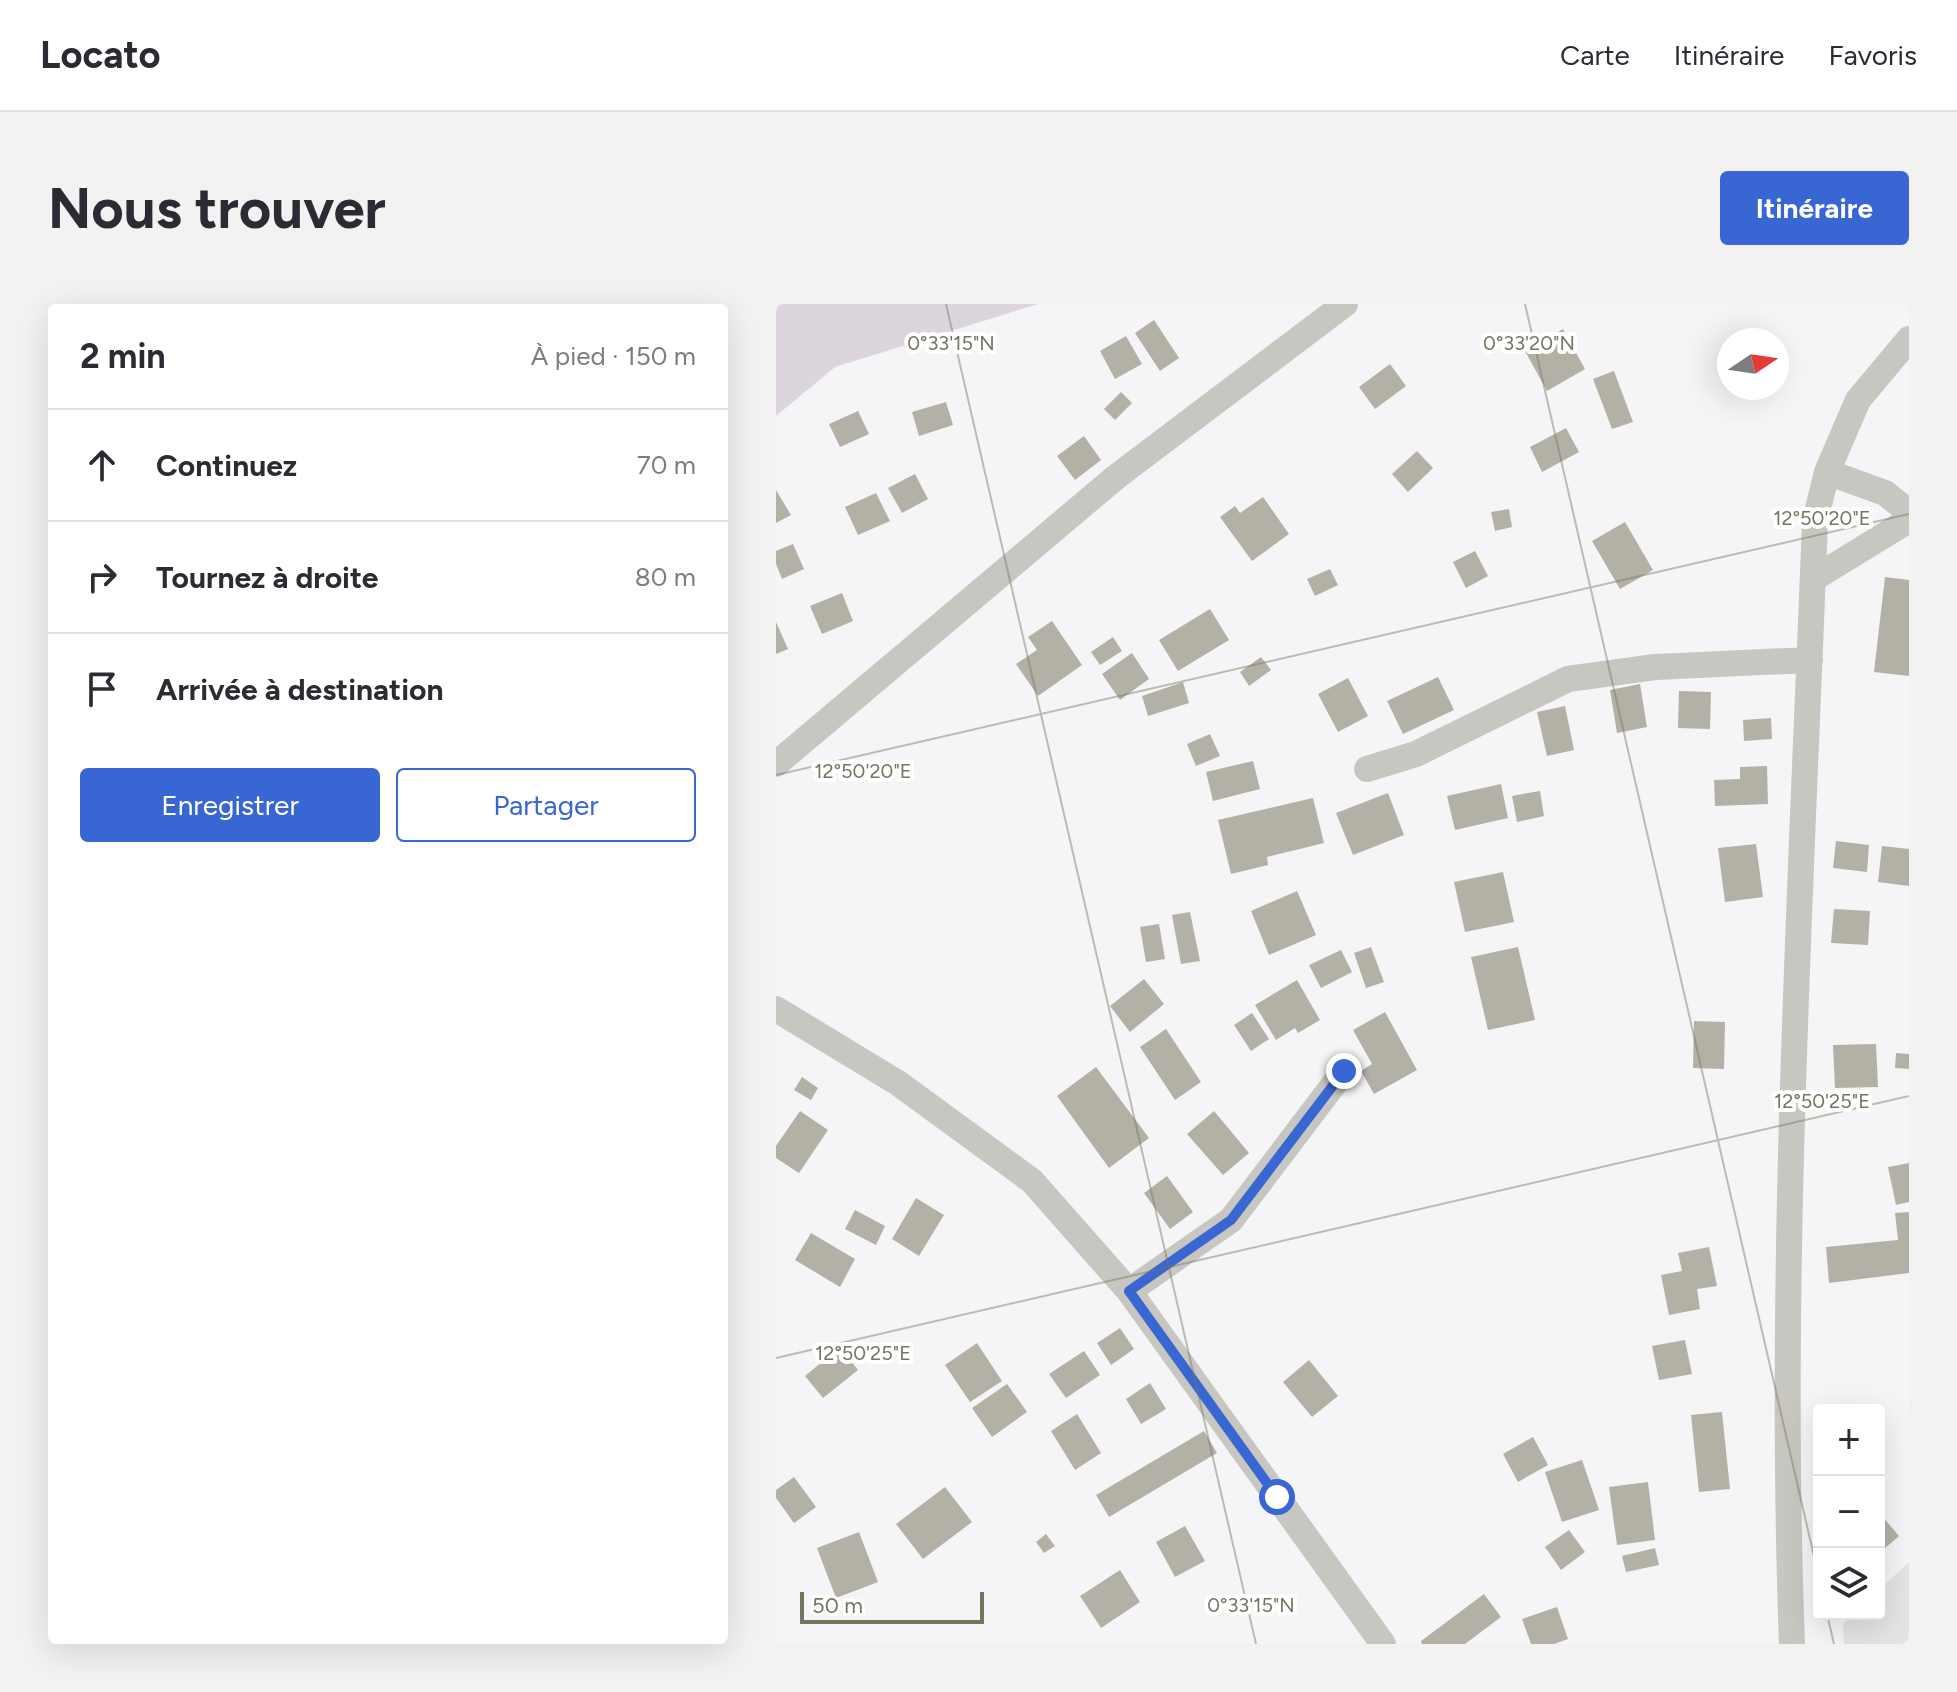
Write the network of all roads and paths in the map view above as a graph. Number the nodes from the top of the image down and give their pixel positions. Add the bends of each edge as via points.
1 (1345, 304) edge
2 (1909, 339) edge
3 (1827, 472) junction
4 (1909, 512) edge
5 (1909, 520) edge
6 (1813, 579) junction
7 (1810, 660) junction
8 (776, 764) edge
9 (1367, 769) dead end
10 (776, 1009) edge
11 (1344, 1071) dead end
12 (1129, 1291) junction
13 (1383, 1644) edge
14 (1792, 1644) edge

1 - 8 street via 1116,477
2 - 3 street via 1858,400
3 - 4 street via 1885,493
3 - 6 street via 1815,521
5 - 6 street
6 - 7 street
7 - 9 street via 1655,667 1568,679 1416,754
7 - 14 street via 1790,1212
10 - 12 street via 898,1083 1032,1181
11 - 12 street via 1231,1220
12 - 13 street

